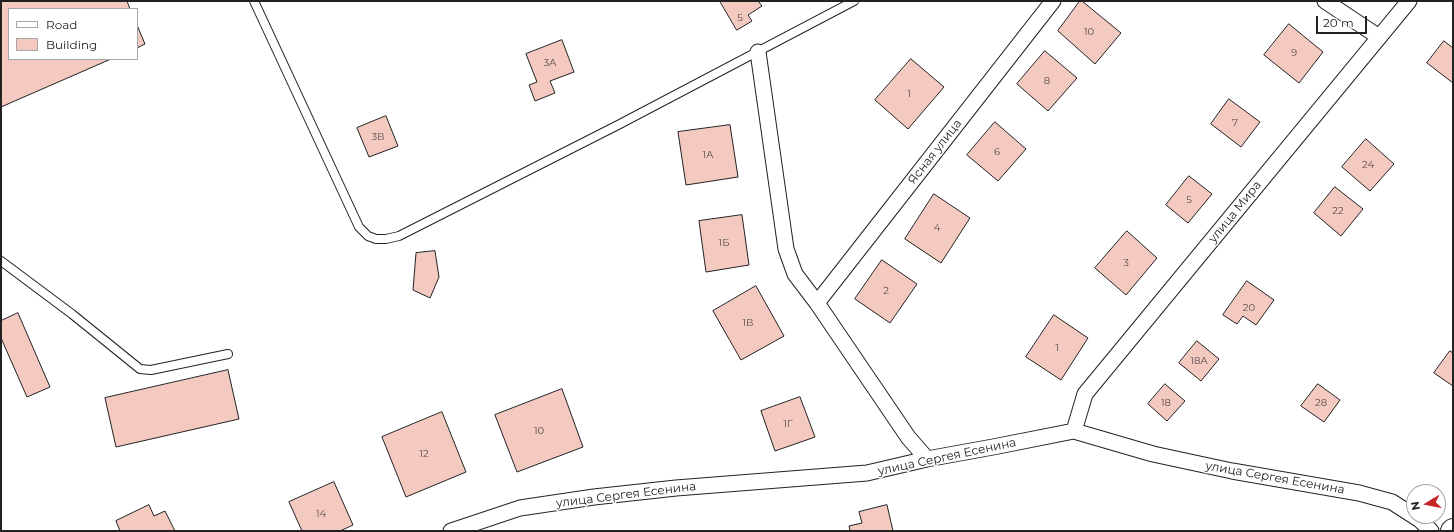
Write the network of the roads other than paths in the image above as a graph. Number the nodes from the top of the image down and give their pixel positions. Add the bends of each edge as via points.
1 (254, 1) edge
2 (854, 1) edge
3 (1053, 1) edge
4 (1325, 1) edge
5 (1409, 1) edge
6 (1379, 37) junction
7 (758, 52) junction
8 (1, 261) edge
9 (817, 303) junction
10 (228, 354) dead end
11 (1074, 431) junction
12 (927, 459) junction
13 (451, 531) edge
14 (1431, 531) edge

1 - 7 lane via 359,228 376,239 399,236 432,220
2 - 7 lane
3 - 9 street, Ясная улица
4 - 6 street
5 - 6 street, улица Мира
6 - 11 street, улица Мира via 1085,394
7 - 9 street via 786,249 795,274
8 - 10 lane via 140,369 151,370
9 - 12 street via 908,438
11 - 12 street, улица Сергея Есенина
11 - 14 street, улица Сергея Есенина via 1153,454 1358,493 1392,502 1420,520
12 - 13 street, улица Сергея Есенина via 867,473 676,488 520,508

